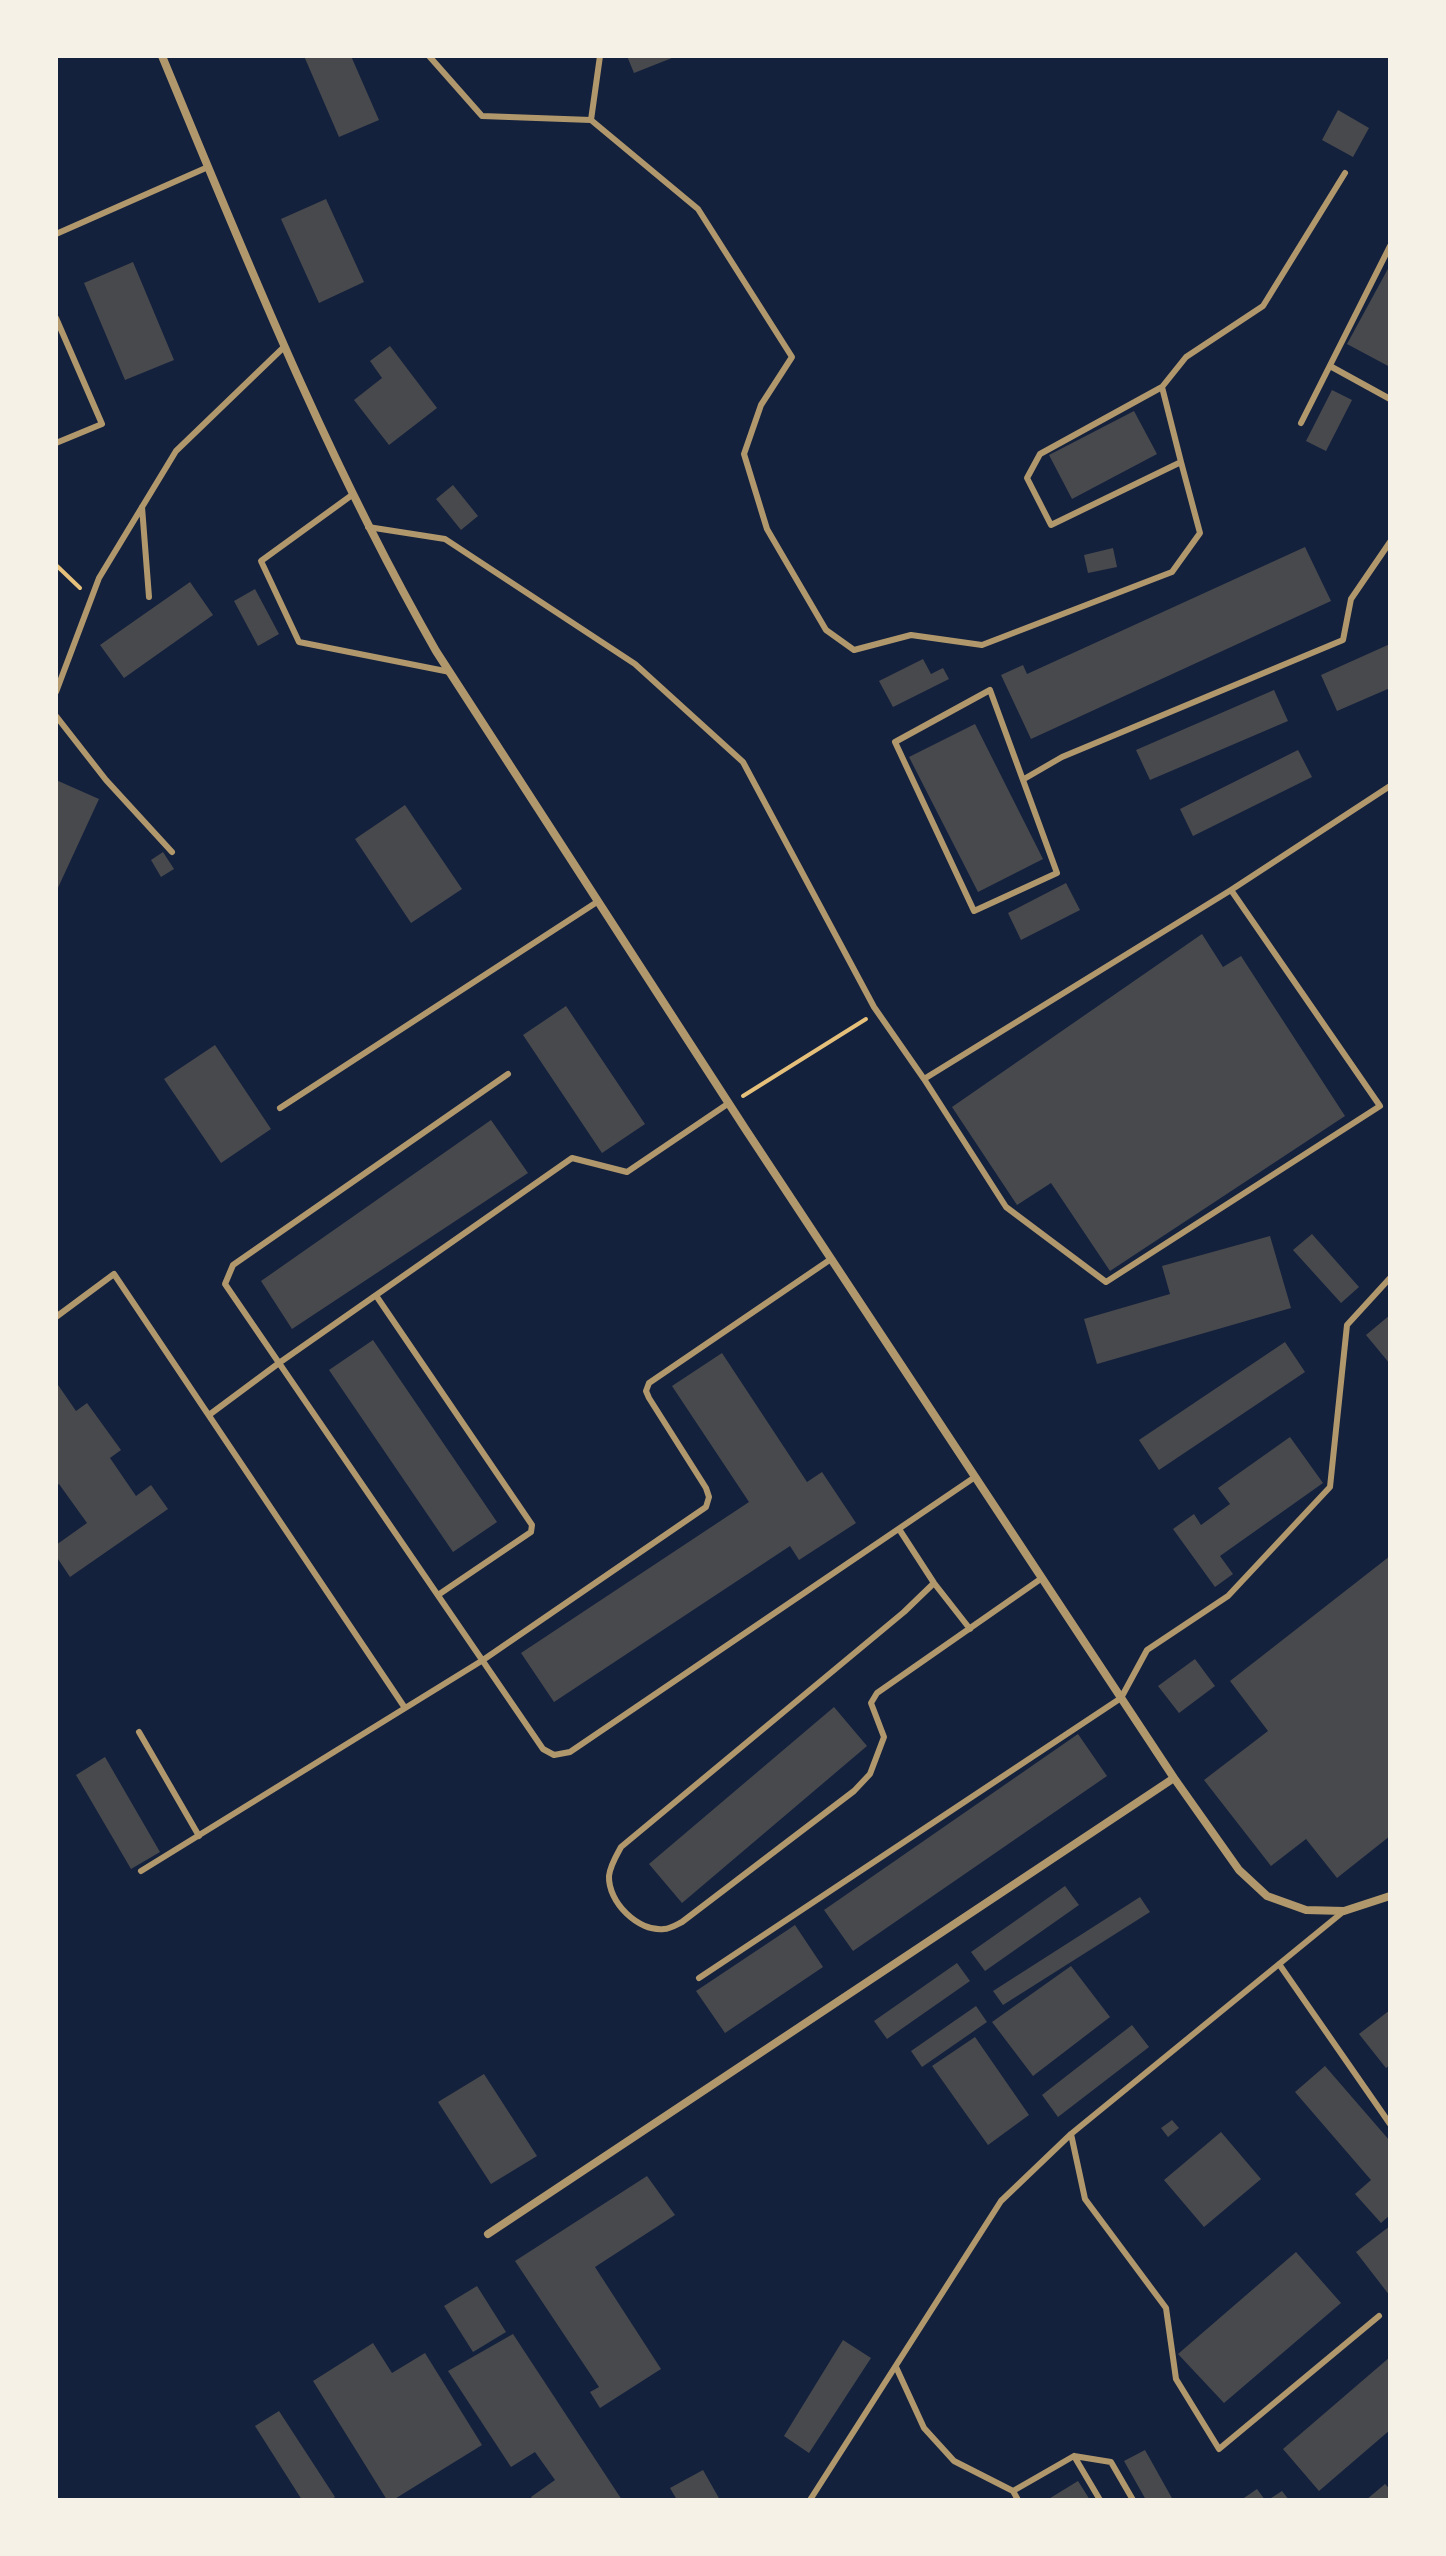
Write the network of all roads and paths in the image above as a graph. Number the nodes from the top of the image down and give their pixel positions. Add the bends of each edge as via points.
1 (162, 56) edge
2 (429, 56) edge
3 (600, 56) edge
4 (591, 120) junction
5 (208, 167) junction
6 (1345, 173) dead end
7 (56, 234) edge
8 (1390, 246) edge
9 (56, 318) edge
10 (285, 346) junction
11 (1330, 366) junction
12 (1162, 387) junction
13 (1390, 399) edge
14 (1301, 423) dead end
15 (56, 443) edge
16 (1181, 462) junction
17 (352, 495) junction
18 (142, 507) junction
19 (368, 527) junction
20 (1390, 542) edge
21 (56, 565) edge
22 (149, 597) dead end
23 (91, 598) junction
24 (450, 672) junction
25 (56, 692) edge
26 (56, 716) edge
27 (1024, 779) junction
28 (1390, 786) edge
29 (172, 852) dead end
30 (1231, 890) junction
31 (597, 902) junction
32 (878, 1012) junction
33 (508, 1074) dead end
34 (924, 1079) junction
35 (743, 1096) dead end
36 (729, 1103) junction
37 (280, 1108) dead end
38 (831, 1259) junction
39 (1390, 1278) edge
40 (377, 1297) junction
41 (56, 1317) edge
42 (279, 1363) junction
43 (209, 1415) junction
44 (975, 1477) junction
45 (899, 1529) junction
46 (1042, 1578) junction
47 (934, 1583) junction
48 (438, 1595) junction
49 (970, 1629) junction
50 (483, 1660) junction
51 (1121, 1698) junction
52 (405, 1708) junction
53 (139, 1732) dead end
54 (1174, 1778) junction
55 (199, 1836) junction
56 (141, 1871) dead end
57 (1390, 1896) edge
58 (1344, 1911) junction
59 (1279, 1964) junction
60 (699, 1978) dead end
61 (1390, 2124) edge
62 (1071, 2134) junction
63 (488, 2234) dead end
64 (1379, 2316) dead end
65 (896, 2367) junction
66 (1074, 2456) junction
67 (1013, 2491) junction
68 (810, 2500) edge
69 (1018, 2500) edge
70 (1100, 2500) edge
71 (1133, 2500) edge

1 - 5 street
2 - 4 lane via 482,116
3 - 4 lane
4 - 16 lane via 698,209 792,357 761,405 744,454 767,529 826,630 854,650 911,635 982,645 1172,572 1200,533
5 - 7 lane
5 - 10 street
6 - 12 lane via 1263,306 1186,357
8 - 11 lane
9 - 15 lane via 102,424
10 - 17 street
10 - 18 lane via 176,451
11 - 13 lane
11 - 14 lane
12 - 16 lane
12 - 16 lane via 1040,454 1027,478 1051,525
17 - 19 street
17 - 24 lane via 261,561 299,642
18 - 22 lane
18 - 23 lane
19 - 24 street
19 - 32 lane via 445,539 635,664 743,762
20 - 27 lane via 1351,599 1343,640 1062,757
21 - 23 path
23 - 25 lane
24 - 31 street
26 - 29 lane
27 - 27 lane via 1057,873 974,911 895,742 990,690
28 - 30 lane
30 - 34 lane
30 - 34 lane via 1380,1106 1106,1282 1006,1207
31 - 36 street
31 - 37 lane
32 - 34 lane
32 - 35 path
33 - 42 lane via 233,1265 225,1284
36 - 38 street
36 - 40 lane via 627,1172 572,1158
38 - 44 street
38 - 50 lane via 649,1383 649,1398 706,1488 706,1507
39 - 51 lane via 1347,1325 1330,1487 1228,1596 1147,1650
40 - 42 lane
40 - 48 lane via 532,1525 531,1532
41 - 43 lane via 114,1274
42 - 43 lane
42 - 48 lane
43 - 52 lane
44 - 45 lane
44 - 46 street
45 - 47 lane
45 - 50 lane via 570,1752 554,1755 543,1749
46 - 49 lane
46 - 51 street
47 - 49 lane
47 - 49 lane via 621,1847 610,1871 610,1892 646,1928 665,1929 682,1922 854,1791 870,1774 884,1737 871,1703 877,1693
48 - 50 lane
50 - 52 lane
51 - 54 street
51 - 60 lane
52 - 55 lane
53 - 55 lane
54 - 58 street via 1239,1870 1267,1896 1306,1910
54 - 63 street
55 - 56 lane
57 - 58 street
58 - 59 lane
59 - 61 lane
59 - 62 lane
62 - 64 lane via 1085,2199 1166,2308 1176,2379 1219,2449
62 - 65 lane via 1001,2201
65 - 67 lane via 924,2428 954,2461
65 - 68 lane
66 - 67 lane
66 - 70 lane
66 - 71 lane via 1111,2462
67 - 69 lane

